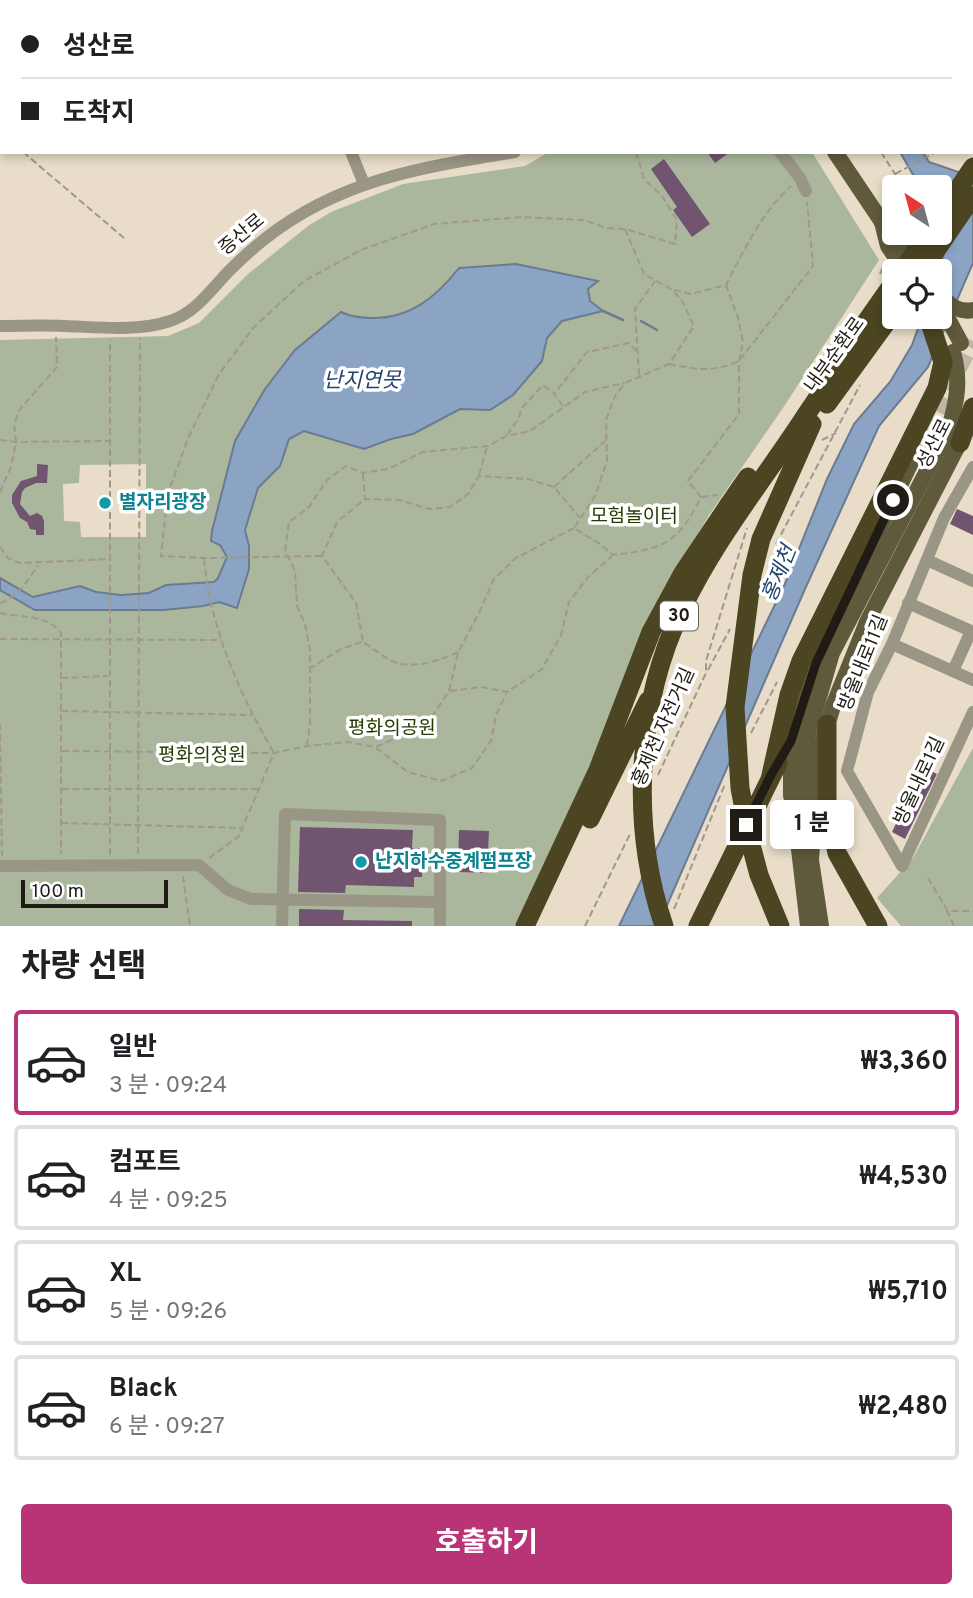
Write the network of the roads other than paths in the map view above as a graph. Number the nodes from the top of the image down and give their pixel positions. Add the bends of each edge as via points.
1 (352, 154) edge
2 (503, 154) edge
3 (782, 154) edge
4 (836, 154) edge
5 (973, 167) edge
6 (364, 184) junction
7 (806, 191) road end
8 (973, 197) edge
9 (952, 198) edge
10 (882, 222) edge
11 (929, 259) edge
12 (882, 299) edge
13 (952, 305) edge
14 (973, 310) edge
15 (0, 326) edge
16 (882, 329) edge
17 (937, 329) edge
18 (941, 329) edge
19 (947, 329) edge
20 (848, 349) junction
21 (953, 352) junction
22 (973, 407) edge
23 (973, 417) edge
24 (813, 424) junction
25 (960, 443) junction
26 (915, 454) tunnel mouth
27 (972, 471) edge
28 (925, 510) junction
29 (927, 560) junction
30 (973, 581) edge
31 (908, 603) junction
32 (892, 644) junction
33 (953, 671) junction
34 (973, 680) edge
35 (973, 712) edge
36 (827, 724) junction
37 (791, 741) junction
38 (771, 775) junction
39 (798, 840) junction
40 (1, 866) edge
41 (902, 866) joint
42 (281, 899) junction
43 (440, 902) junction
44 (282, 926) edge
45 (440, 926) edge
46 (525, 926) edge
47 (537, 926) edge
48 (664, 926) edge
49 (698, 926) edge
50 (780, 926) edge
51 (808, 926) edge
52 (821, 926) edge
53 (878, 926) edge

1 - 6 street
2 - 6 street, 증산로 via 411,170
3 - 7 street
4 - 10 main road
5 - 9 highway
6 - 15 street, 증산로 via 300,214 268,237 184,315 164,323 110,328
8 - 11 highway
12 - 20 highway, 내부순환로 / 30
13 - 14 main road, bridge
16 - 24 highway, 내부순환로, bridge
17 - 21 highway, bridge
18 - 21 main road
19 - 21 main road, bridge
20 - 46 highway, bridge via 727,500 683,573 651,632 598,770
20 - 48 highway, 30, bridge via 714,551 681,609 666,649 645,740 642,787 650,876
21 - 28 main road via 968,377 968,391
21 - 38 highway via 804,654 789,695
21 - 39 main road via 959,379 948,430 838,640 814,710 804,756
22 - 25 highway
23 - 25 main road, 성산로
24 - 47 highway, bridge via 698,604
24 - 50 highway, bridge via 761,539 735,707 740,788 750,841
25 - 28 main road, 성산로
26 - 37 main road, 성산로 via 816,663
27 - 29 street, 방울내로11길 via 944,518
28 - 36 main road, 성산로 via 867,622
29 - 30 street
29 - 31 street, 방울내로11길
31 - 32 street, 방울내로11길
31 - 33 street via 971,631
32 - 33 street
32 - 41 street, 방울내로11길 via 869,692 847,771
33 - 34 street
35 - 41 street, 방울내로1길
36 - 52 main road, 성산로 via 818,757 811,860
36 - 53 highway via 827,808 837,853
37 - 38 highway
37 - 39 main road, 성산로 via 791,797
38 - 49 highway
39 - 51 main road, 성산로
40 - 42 street via 200,865 228,890 251,899
42 - 43 street
42 - 43 street via 285,814 440,820
42 - 44 street
43 - 45 street

